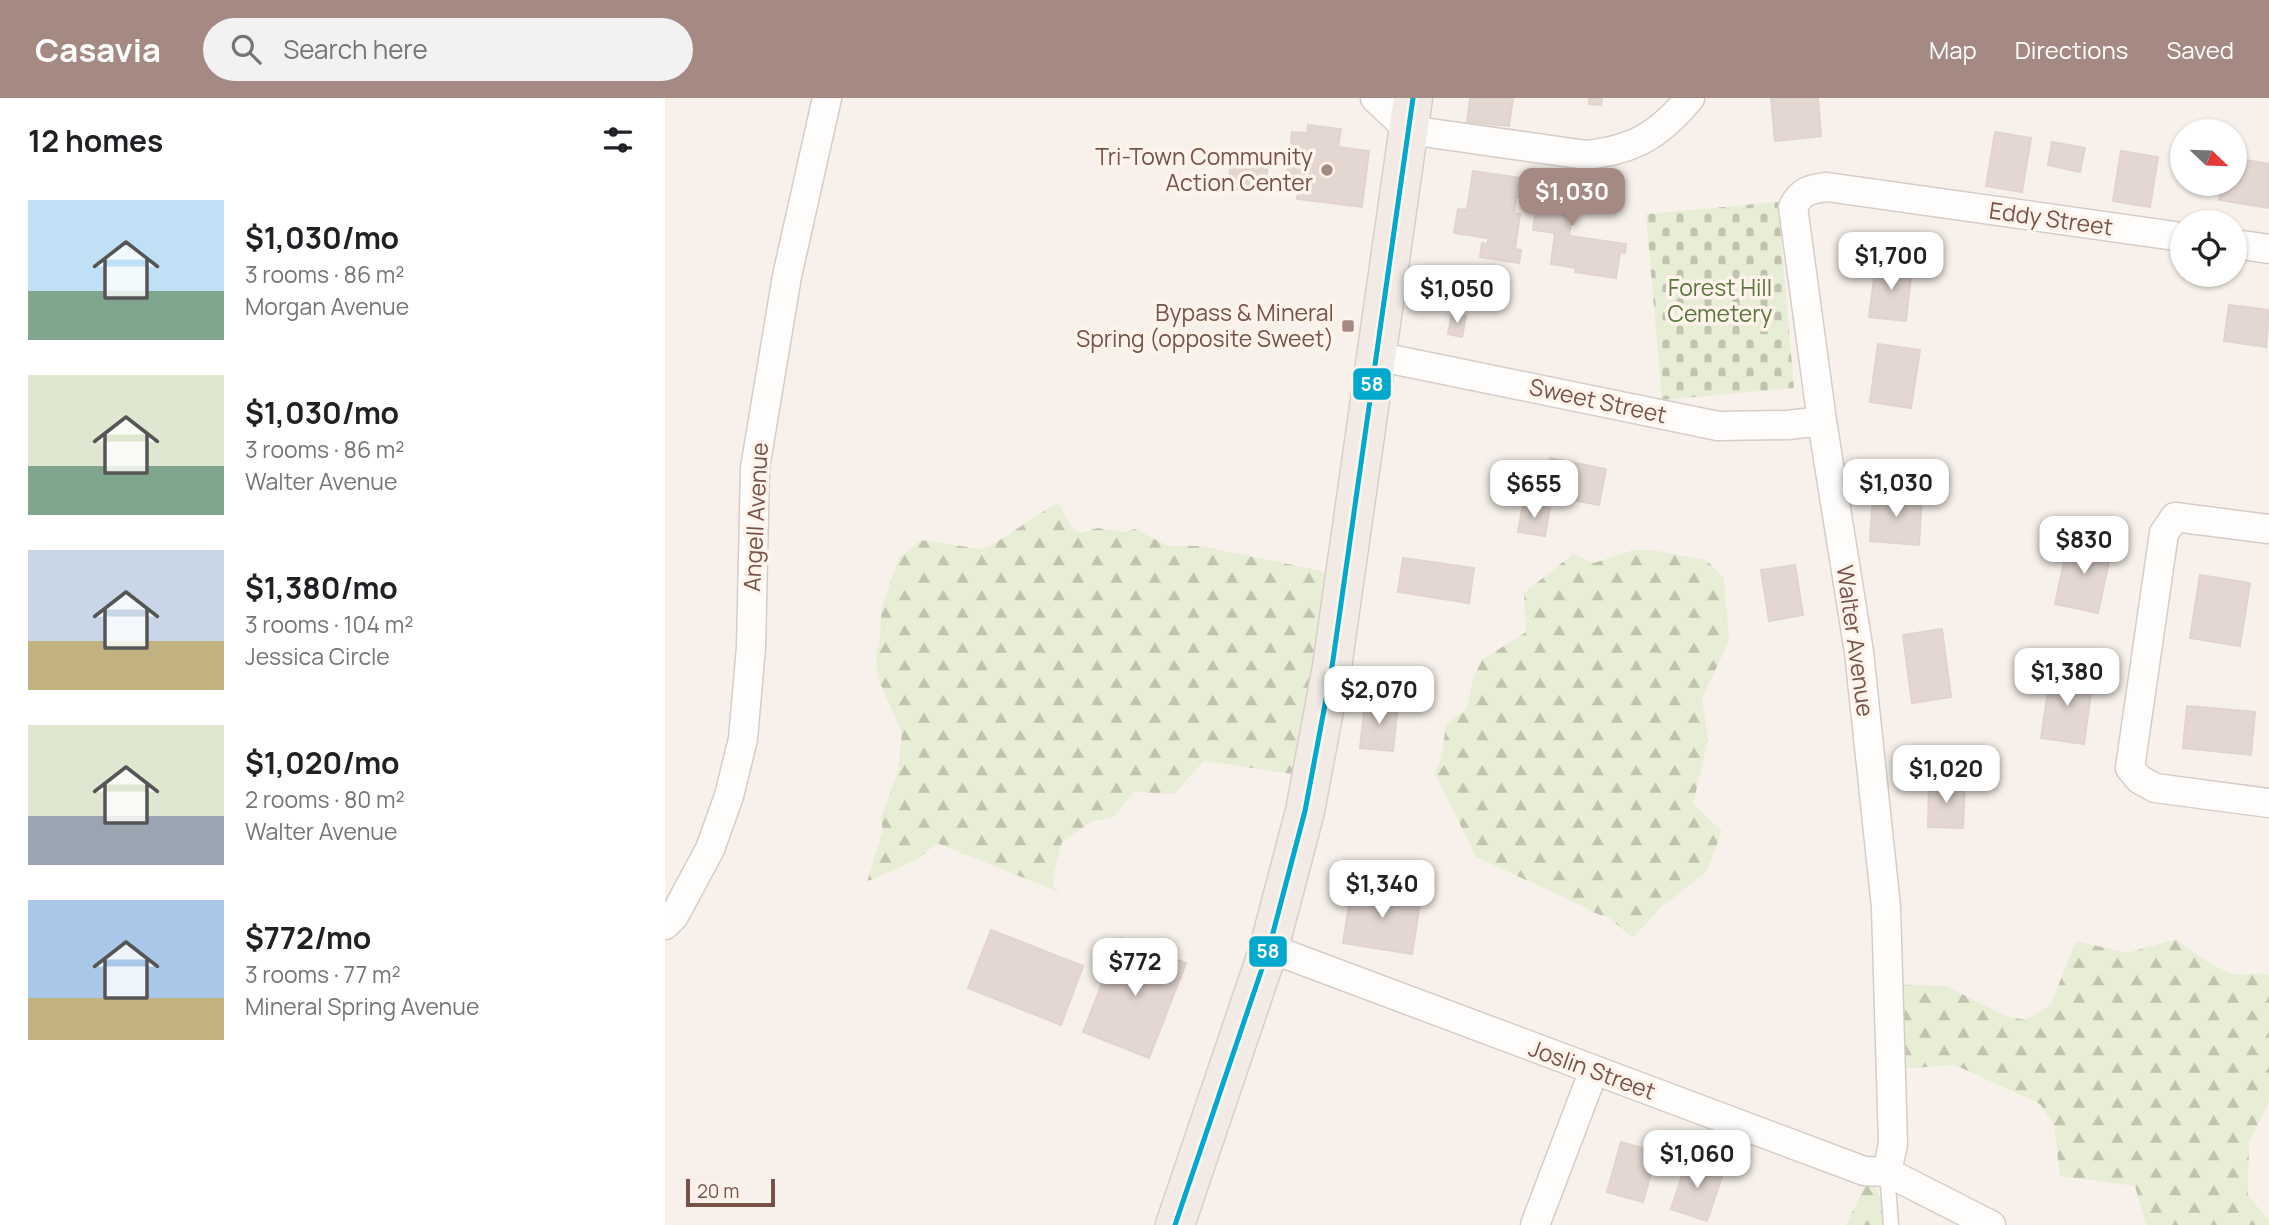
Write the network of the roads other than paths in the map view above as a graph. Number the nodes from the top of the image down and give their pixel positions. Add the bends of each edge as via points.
1 (827, 98) edge
2 (1375, 98) edge
3 (1690, 98) edge
4 (1411, 114) edge
5 (1798, 197) joint
6 (2170, 235) edge
7 (2247, 246) edge
8 (2269, 249) edge
9 (1376, 356) junction
10 (1822, 421) junction
11 (2269, 529) edge
12 (2269, 803) edge
13 (665, 925) edge
14 (1269, 948) junction
15 (1594, 1070) junction
16 (1887, 1172) junction
17 (1175, 1225) edge
18 (1535, 1225) edge
19 (1891, 1225) edge
20 (1991, 1225) edge

1 - 13 street, Angell Avenue via 787,276 755,468 751,648 743,739 711,849
2 - 4 street
3 - 4 street via 1657,132 1636,144 1586,155
4 - 9 main road
5 - 6 street, Eddy Street via 1810,189 1827,187
5 - 10 street, Walter Avenue via 1793,207 1795,227
7 - 8 street
9 - 10 street, Sweet Street via 1718,426
9 - 14 main road via 1332,667 1305,811
10 - 16 street, Walter Avenue via 1859,652 1886,907 1893,1144
11 - 12 street via 2175,517 2164,533 2130,768 2155,788
14 - 15 street, Joslin Street
14 - 17 main road
15 - 16 street, Joslin Street via 1864,1171
15 - 18 street
16 - 19 lane
16 - 20 street, Joslin Street

